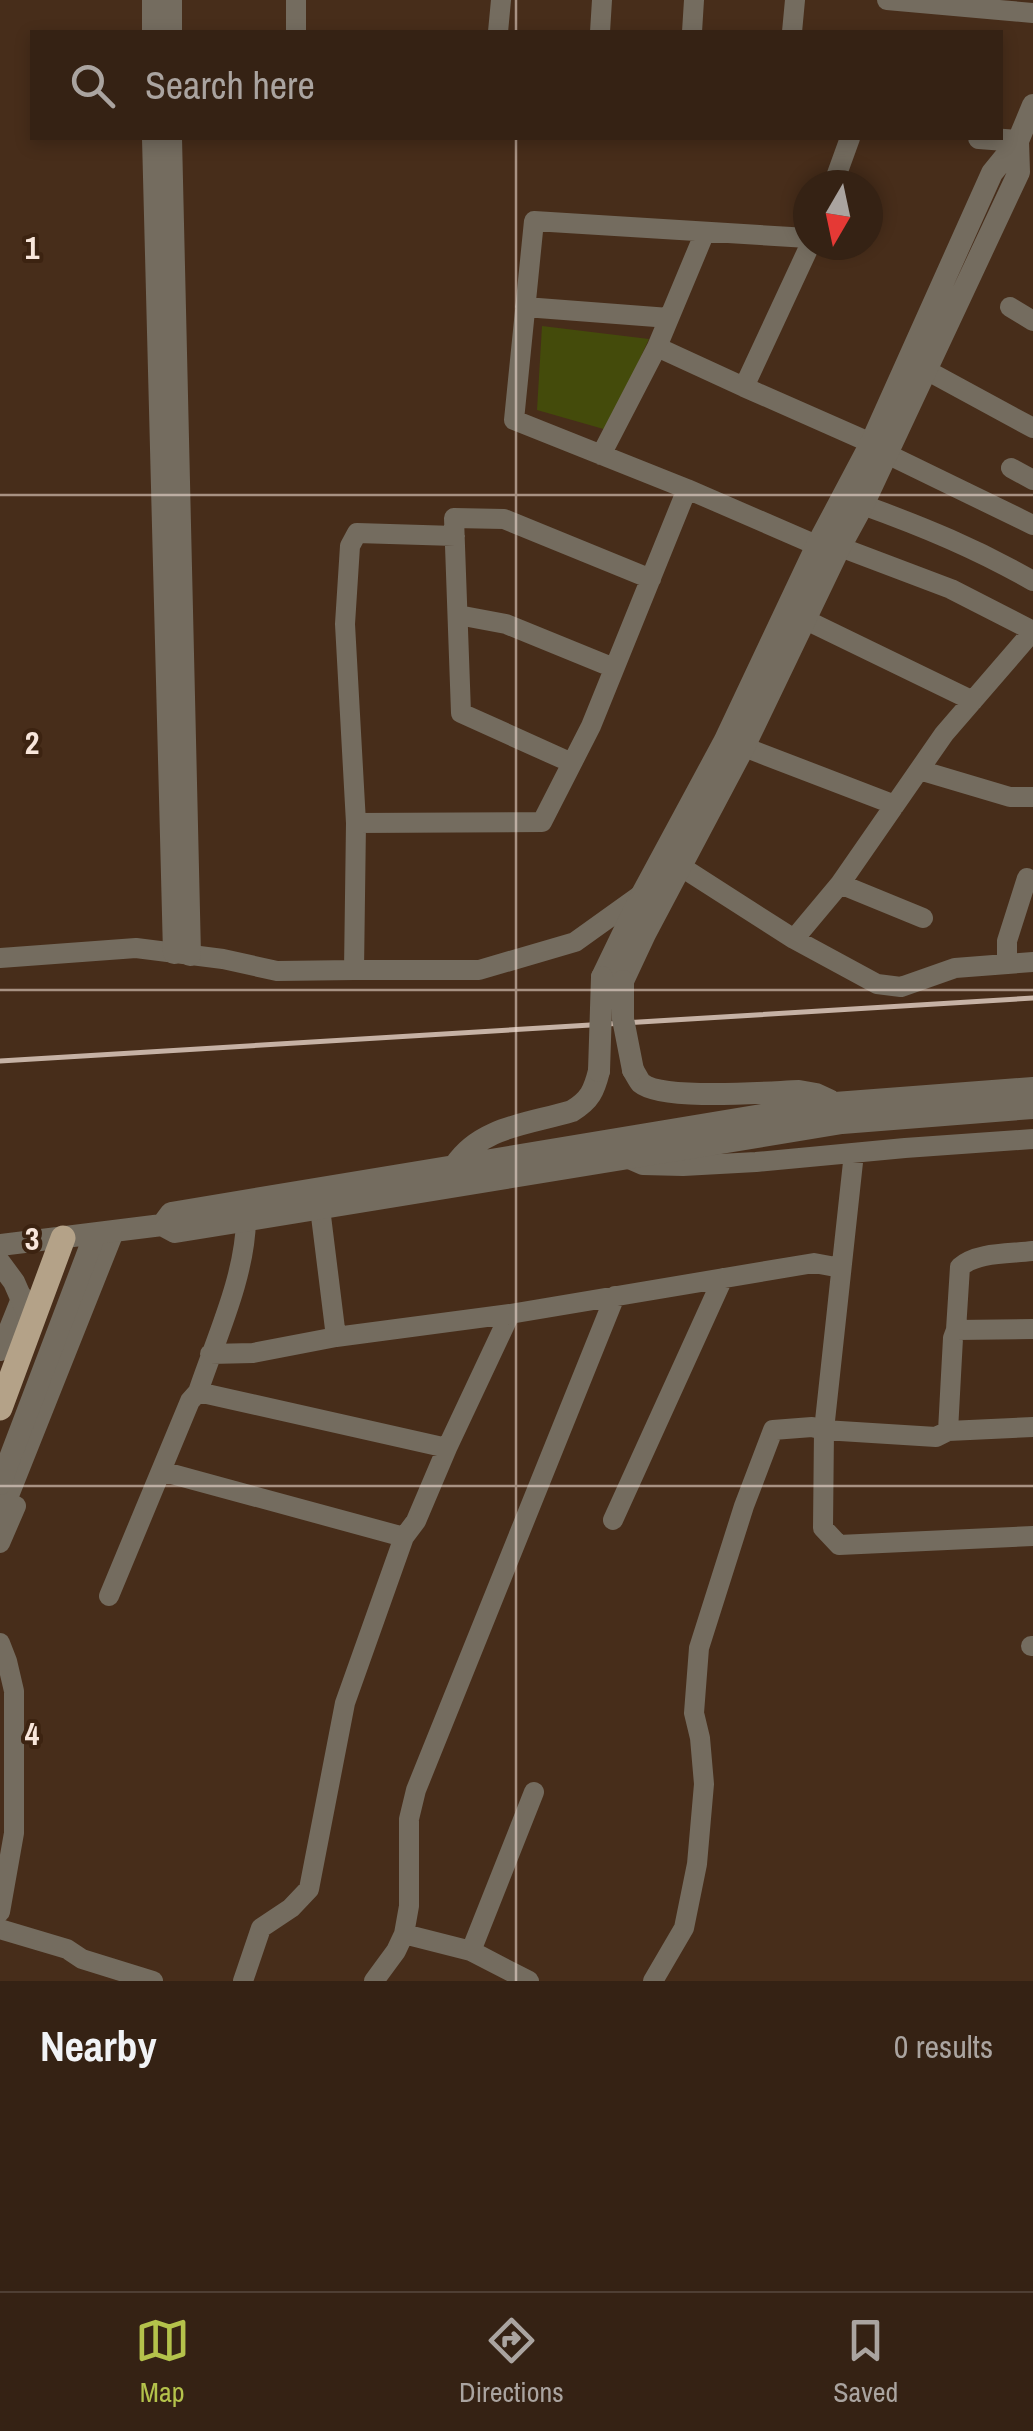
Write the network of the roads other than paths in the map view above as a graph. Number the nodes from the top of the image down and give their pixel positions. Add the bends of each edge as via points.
1 (152, 0) edge
2 (171, 0) edge
3 (296, 0) edge
4 (502, 0) edge
5 (602, 0) edge
6 (694, 0) edge
7 (794, 0) edge
8 (887, 0) edge
9 (1033, 13) edge
10 (153, 30) edge
11 (171, 30) edge
12 (296, 30) edge
13 (498, 30) edge
14 (600, 30) edge
15 (692, 30) edge
16 (792, 30) edge
17 (1033, 105) edge
18 (154, 140) edge
19 (171, 140) edge
20 (849, 140) edge
21 (1003, 140) edge
22 (1018, 141) junction
23 (838, 170) edge
24 (1026, 175) edge
25 (705, 232) junction
26 (793, 240) edge
27 (801, 260) edge
28 (525, 307) junction
29 (1010, 307) dead end
30 (669, 318) junction
31 (1033, 321) edge
32 (657, 347) junction
33 (928, 370) junction
34 (744, 387) junction
35 (1033, 428) edge
36 (879, 449) junction
37 (602, 455) junction
38 (1011, 468) dead end
39 (1033, 480) edge
40 (687, 489) junction
41 (863, 505) junction
42 (1033, 525) edge
43 (455, 536) junction
44 (831, 549) junction
45 (650, 579) junction
46 (1033, 581) edge
47 (458, 615) junction
48 (806, 620) junction
49 (1033, 631) edge
50 (614, 668) junction
51 (973, 701) junction
52 (744, 747) junction
53 (572, 763) junction
54 (919, 770) junction
55 (1033, 797) edge
56 (895, 805) junction
57 (356, 823) junction
58 (680, 866) junction
59 (1027, 878) dead end
60 (840, 884) junction
61 (642, 894) junction
62 (923, 918) dead end
63 (794, 938) junction
64 (182, 954) junction
65 (0, 958) edge
66 (1033, 962) edge
67 (1007, 964) junction
68 (354, 970) junction
69 (613, 979) junction
70 (1033, 1088) edge
71 (834, 1103) junction
72 (1033, 1108) edge
73 (1033, 1140) edge
74 (854, 1152) junction
75 (626, 1157) junction
76 (455, 1165) junction
77 (320, 1208) junction
78 (246, 1220) junction
79 (162, 1225) junction
80 (104, 1233) junction
81 (63, 1238) junction
82 (0, 1245) edge
83 (1033, 1251) edge
84 (0, 1263) edge
85 (102, 1264) junction
86 (841, 1268) junction
87 (723, 1278) junction
88 (22, 1296) junction
89 (615, 1296) junction
90 (510, 1314) junction
91 (32, 1322) junction
92 (1033, 1329) edge
93 (956, 1330) junction
94 (336, 1337) junction
95 (0, 1351) edge
96 (210, 1354) junction
97 (198, 1392) junction
98 (0, 1408) edge
99 (1033, 1427) edge
100 (824, 1430) junction
101 (948, 1432) junction
102 (447, 1448) junction
103 (161, 1472) junction
104 (0, 1484) edge
105 (0, 1518) edge
106 (613, 1520) dead end
107 (1033, 1536) edge
108 (404, 1537) junction
109 (0, 1544) edge
110 (109, 1596) dead end
111 (0, 1643) edge
112 (534, 1792) dead end
113 (0, 1912) edge
114 (0, 1930) edge
115 (404, 1934) junction
116 (471, 1951) junction
117 (152, 1981) edge
118 (243, 1981) edge
119 (374, 1981) edge
120 (530, 1981) edge
121 (652, 1981) edge

1 - 10 street
2 - 11 street
3 - 12 street
4 - 13 street
5 - 14 street
6 - 15 street
7 - 16 street
8 - 9 street
17 - 22 street
18 - 64 street
19 - 64 street
20 - 23 street
21 - 22 street
22 - 24 street
22 - 36 street via 992,174
24 - 33 street
25 - 26 street
25 - 28 street via 534,221
25 - 30 street
27 - 34 street
28 - 30 street
28 - 37 street via 514,420
29 - 31 street
30 - 32 street
32 - 34 street
32 - 37 street
33 - 35 street
33 - 36 street
34 - 36 street
36 - 41 street
36 - 42 street
36 - 44 street
37 - 40 street
38 - 39 street
40 - 44 street
40 - 45 street
41 - 44 street
41 - 46 street via 980,551
43 - 45 street via 454,518 504,519
43 - 47 street
43 - 57 street via 357,533 350,546 345,624
44 - 48 street
44 - 49 street via 951,589
44 - 61 street
45 - 50 street
47 - 50 street via 506,624
47 - 53 street via 461,713
48 - 51 street
48 - 52 street
49 - 51 street
50 - 53 street
51 - 54 street
52 - 56 street
52 - 58 street
53 - 57 street via 542,822
54 - 55 street via 1010,797
54 - 56 street
56 - 60 street
57 - 68 street
58 - 63 street
58 - 69 street
59 - 67 street via 1006,941
60 - 62 street
60 - 63 street
61 - 68 street via 575,942 479,970
61 - 69 street
63 - 67 street via 877,984 901,987 955,968
64 - 65 street via 136,948
64 - 68 street via 277,972
66 - 67 street
69 - 71 street, bridge via 640,1082 674,1092 799,1091
69 - 76 street, bridge via 594,1091 585,1103 482,1138
70 - 71 street
71 - 76 street
72 - 75 street via 842,1123
73 - 74 street
74 - 75 street via 682,1166 643,1166
74 - 86 street
75 - 77 street
76 - 79 street via 171,1213
77 - 78 street
77 - 94 street
78 - 79 street via 175,1232
78 - 96 street via 237,1276
79 - 80 street
80 - 81 street
80 - 85 street
80 - 104 street
81 - 82 street
81 - 91 main road
83 - 93 street via 963,1262
84 - 88 street
85 - 105 street
85 - 109 street via 108,1281
86 - 87 street via 814,1263
86 - 100 street
87 - 89 street
87 - 106 street
88 - 91 street
88 - 95 street
89 - 90 street
89 - 115 street via 416,1790 408,1820
90 - 94 street
90 - 102 street
91 - 98 main road
92 - 93 street
93 - 101 street
94 - 96 street
96 - 97 street
97 - 102 street
97 - 103 street
99 - 101 street
100 - 101 street via 936,1437
100 - 107 street via 823,1528 840,1546
100 - 121 street via 772,1430 709,1615 695,1682 704,1784 698,1864 684,1928
102 - 108 street
103 - 108 street
103 - 110 street
108 - 118 street via 345,1702 308,1889 261,1928
111 - 113 street via 14,1691 14,1833
112 - 116 street
114 - 117 street
115 - 116 street
115 - 119 street
116 - 120 street

